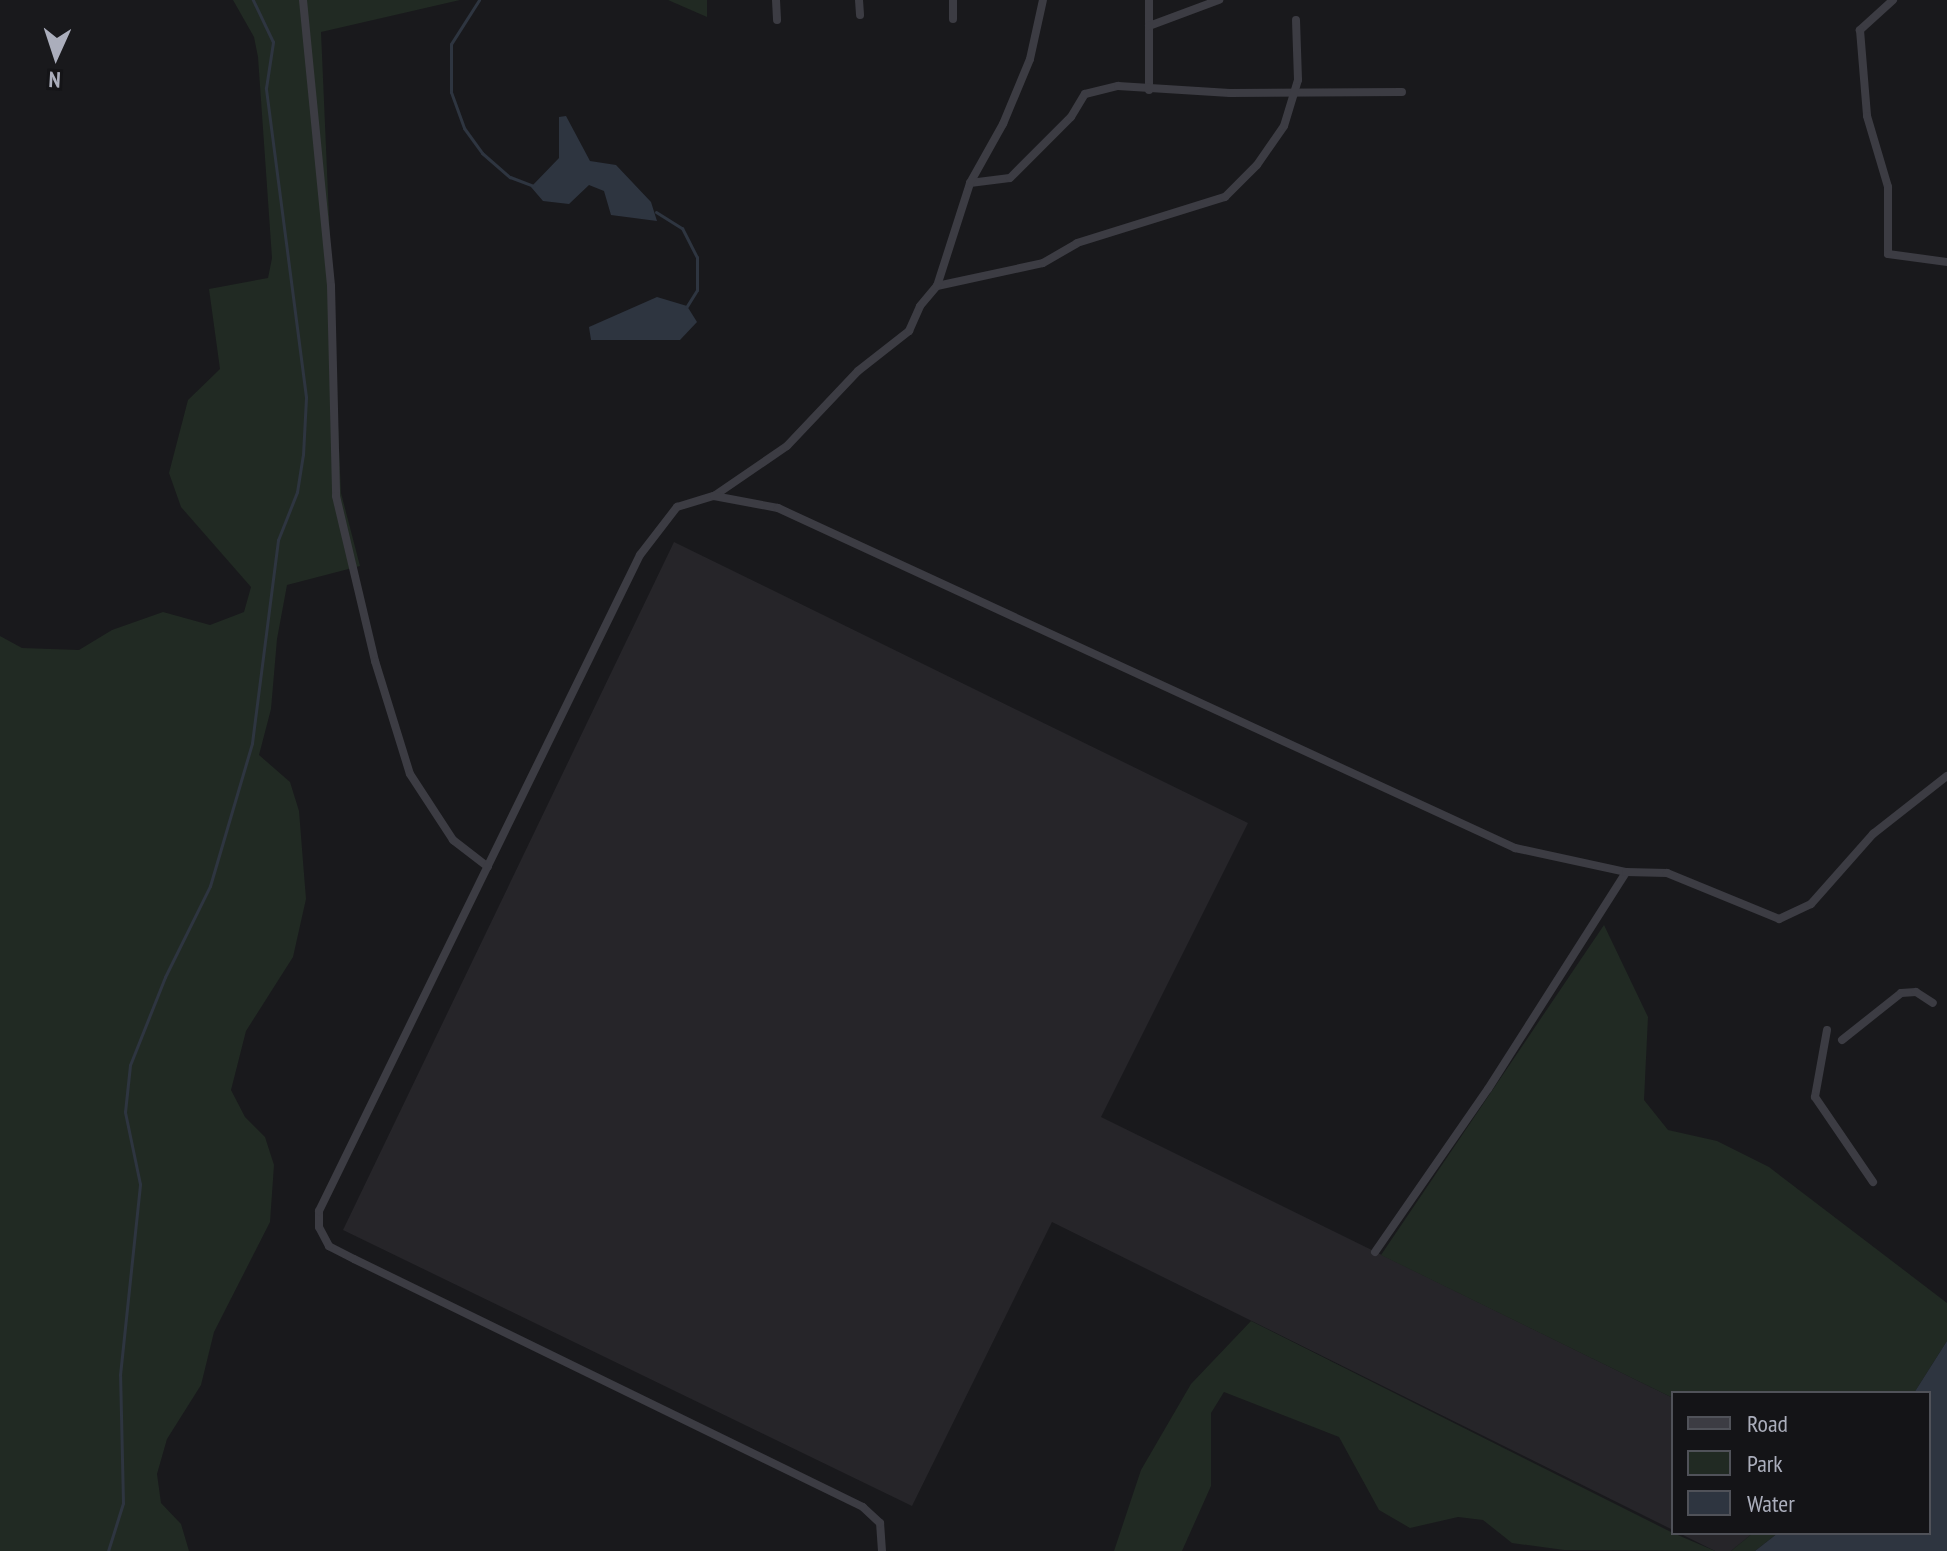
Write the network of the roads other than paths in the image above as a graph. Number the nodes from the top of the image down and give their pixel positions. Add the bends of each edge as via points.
1 (303, 0) edge
2 (776, 0) edge
3 (859, 0) edge
4 (953, 0) edge
5 (1043, 0) edge
6 (1149, 0) edge
7 (1219, 0) edge
8 (1893, 0) edge
9 (860, 15) dead end
10 (953, 19) dead end
11 (777, 20) dead end
12 (1296, 20) dead end
13 (1149, 26) junction
14 (1149, 90) junction
15 (1293, 92) junction
16 (1402, 92) dead end
17 (970, 183) junction
18 (1947, 262) edge
19 (937, 286) junction
20 (714, 496) junction
21 (1947, 776) edge
22 (488, 867) junction
23 (1626, 872) junction
24 (1933, 1003) dead end
25 (1827, 1030) dead end
26 (1842, 1040) dead end
27 (1873, 1182) dead end
28 (1375, 1252) dead end
29 (882, 1551) edge

1 - 22 street via 331,286 336,496 375,661 410,774 453,840
2 - 11 street
3 - 9 street
4 - 10 street
5 - 17 street via 1030,59
6 - 13 street
7 - 13 street
8 - 18 street via 1860,30 1867,116 1888,187 1888,254
12 - 15 street via 1298,80
13 - 14 street
14 - 15 street
14 - 17 street via 1118,86 1085,94 1071,117 1010,178
15 - 16 street
15 - 19 street via 1284,126 1257,165 1225,197 1077,243 1043,263
17 - 19 street
19 - 20 street via 909,331 858,371 787,446
20 - 22 street via 677,507 640,555
20 - 23 street via 778,508 1515,848
21 - 23 street via 1873,834 1811,904 1791,916 1763,915 1667,873
22 - 29 street via 319,1211 322,1237 354,1259 863,1507 880,1523
23 - 28 street via 1488,1089
24 - 26 street via 1916,992 1901,993
25 - 27 street via 1815,1097

